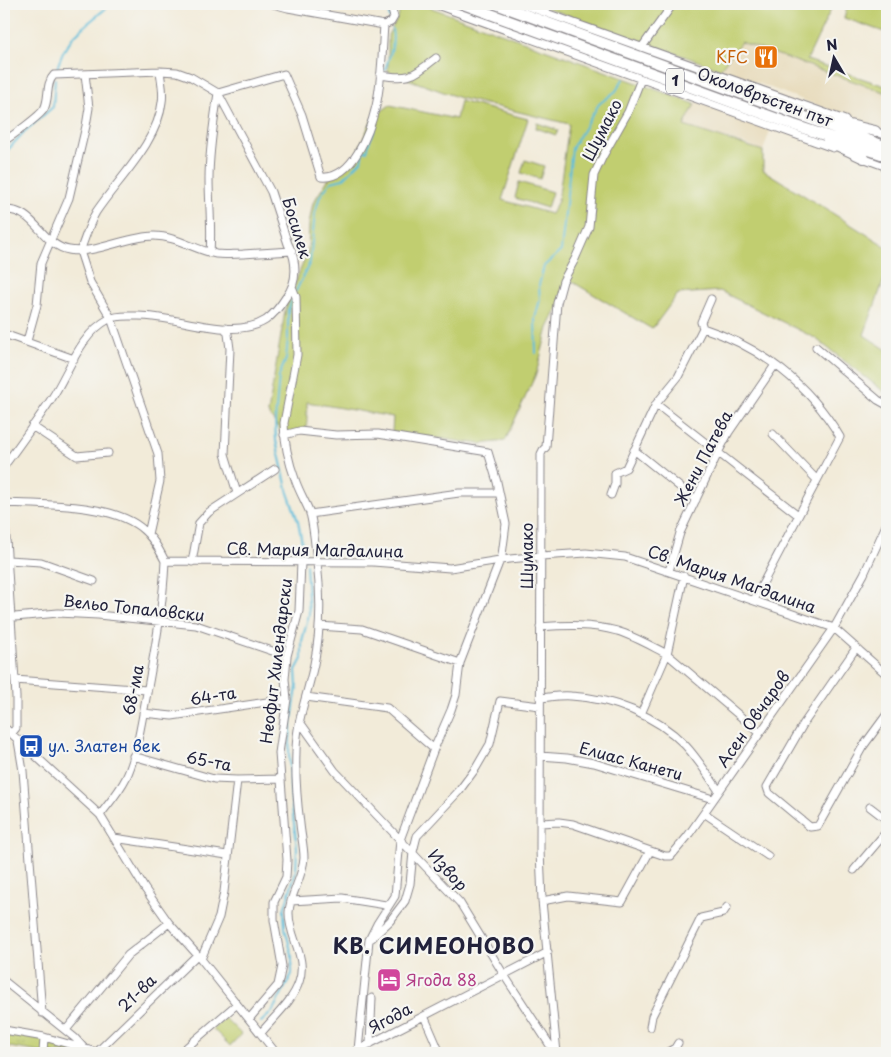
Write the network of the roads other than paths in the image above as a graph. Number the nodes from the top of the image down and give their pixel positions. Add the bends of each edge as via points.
1 (274, 4) edge
2 (390, 4) edge
3 (434, 4) edge
4 (463, 4) edge
5 (496, 4) edge
6 (521, 4) edge
7 (672, 4) edge
8 (384, 25) junction
9 (642, 47) junction
10 (436, 58) dead end
11 (160, 71) junction
12 (85, 74) junction
13 (380, 75) junction
14 (641, 79) junction
15 (218, 93) junction
16 (791, 111) junction
17 (794, 125) junction
18 (875, 131) junction
19 (887, 136) edge
20 (4, 141) edge
21 (887, 147) edge
22 (887, 156) edge
23 (864, 158) junction
24 (887, 167) edge
25 (4, 210) edge
26 (50, 241) junction
27 (80, 251) junction
28 (292, 252) junction
29 (210, 253) junction
30 (293, 289) junction
31 (711, 299) dead end
32 (111, 318) junction
33 (225, 328) junction
34 (703, 328) junction
35 (4, 334) edge
36 (26, 341) junction
37 (816, 347) dead end
38 (74, 359) junction
39 (774, 365) junction
40 (656, 404) junction
41 (887, 405) edge
42 (32, 426) junction
43 (284, 434) junction
44 (773, 434) dead end
45 (634, 450) junction
46 (108, 453) dead end
47 (718, 454) junction
48 (4, 466) edge
49 (275, 469) dead end
50 (816, 480) junction
51 (237, 493) junction
52 (499, 493) junction
53 (611, 495) dead end
54 (696, 500) junction
55 (4, 503) edge
56 (4, 507) edge
57 (310, 514) junction
58 (798, 515) junction
59 (887, 523) edge
60 (148, 534) junction
61 (541, 556) junction
62 (8, 560) junction
63 (500, 560) junction
64 (165, 561) junction
65 (192, 562) junction
66 (301, 562) junction
67 (317, 562) junction
68 (669, 571) junction
69 (684, 576) junction
70 (94, 581) dead end
71 (754, 600) junction
72 (8, 618) edge
73 (160, 622) junction
74 (319, 626) junction
75 (540, 627) junction
76 (834, 628) junction
77 (856, 648) junction
78 (667, 654) junction
79 (287, 656) junction
80 (460, 663) junction
81 (887, 675) edge
82 (15, 680) junction
83 (147, 690) junction
84 (306, 697) junction
85 (540, 698) junction
86 (287, 699) junction
87 (540, 706) junction
88 (143, 712) junction
89 (641, 714) junction
90 (887, 714) edge
91 (300, 722) junction
92 (4, 727) edge
93 (760, 733) junction
94 (11, 734) junction
95 (18, 741) junction
96 (434, 749) junction
97 (133, 756) junction
98 (540, 756) junction
99 (281, 779) junction
100 (237, 780) junction
101 (719, 791) junction
102 (713, 799) junction
103 (870, 807) dead end
104 (704, 813) junction
105 (100, 815) junction
106 (887, 820) edge
107 (540, 823) junction
108 (887, 831) edge
109 (114, 838) junction
110 (400, 840) junction
111 (650, 851) junction
112 (413, 852) junction
113 (227, 855) junction
114 (768, 856) dead end
115 (854, 870) dead end
116 (291, 901) junction
117 (542, 901) junction
118 (392, 902) junction
119 (727, 907) dead end
120 (169, 923) junction
121 (369, 940) junction
122 (548, 952) junction
123 (199, 957) junction
124 (504, 975) junction
125 (4, 982) edge
126 (372, 998) dead end
127 (236, 1004) junction
128 (42, 1013) junction
129 (424, 1016) junction
130 (249, 1019) junction
131 (650, 1027) dead end
132 (4, 1030) edge
133 (66, 1030) junction
134 (261, 1034) junction
135 (44, 1037) junction
136 (678, 1043) dead end
137 (370, 1044) junction
138 (84, 1048) junction
139 (355, 1052) edge
140 (43, 1053) edge
141 (98, 1053) edge
142 (180, 1053) edge
143 (276, 1053) edge
144 (440, 1053) edge
145 (556, 1053) edge
146 (666, 1053) edge

1 - 8 street
2 - 8 street via 394,16
3 - 14 street
4 - 17 highway, Околовръстен път / 1
5 - 16 highway, Околовръстен път / 1
6 - 9 street
7 - 9 street
8 - 13 street
9 - 18 street
10 - 13 street via 411,76 395,78
11 - 12 street
11 - 15 street via 191,77
11 - 27 street via 163,89 158,121 150,139 95,214
12 - 20 street via 56,75 50,79 44,108
12 - 26 street via 86,126 69,198
13 - 15 street via 373,117 363,142 343,172 329,178 322,177 302,115 284,74
14 - 23 street
14 - 61 street, Шумако via 628,112 594,175 589,227 563,281 557,303 546,447 541,454
15 - 28 street, Босилек via 271,192
15 - 29 street via 209,178
16 - 18 highway
16 - 21 highway, Околовръстен път / 1
17 - 22 highway, Околовръстен път / 1
17 - 23 highway
18 - 19 street
23 - 24 street
25 - 26 street via 23,214 35,222
26 - 27 street via 57,247
26 - 36 street via 41,263 37,305
27 - 29 street via 156,236
27 - 32 street via 90,282
28 - 29 street
28 - 30 street, Босилек via 295,266
30 - 33 street via 266,320 241,328
30 - 43 street, Неофит Хилендарски via 296,297 297,355
31 - 34 street via 701,322
32 - 33 street via 144,315
32 - 38 street via 90,334
32 - 60 street via 158,454 160,480
33 - 51 street via 230,349 225,454
34 - 39 street via 726,336
34 - 40 street via 678,377
35 - 36 street
36 - 38 street
37 - 41 street
38 - 42 street
39 - 47 street, Жени Патева
39 - 50 street via 804,389 827,415 840,437
40 - 45 street
40 - 47 street
42 - 46 street via 77,456
42 - 48 street
43 - 52 street via 300,431 336,435 378,434 488,452
43 - 57 street, Неофит Хилендарски via 286,452
44 - 50 street
45 - 53 street via 626,468 615,473
45 - 54 street
47 - 54 street, Жени Патева
47 - 58 street
49 - 51 street
50 - 58 street
51 - 65 street via 199,523
52 - 57 street via 459,493
52 - 63 street via 506,532
54 - 68 street, Жени Патева via 680,533
55 - 60 street via 77,507 114,514
56 - 62 street
57 - 67 street, Неофит Хилендарски
58 - 71 street
59 - 76 street, Асен Овчаров
60 - 64 street
61 - 63 street, Св. Мария Магдалина
61 - 68 street, Св. Мария Магдалина via 586,553 625,557
61 - 75 street, Шумако
62 - 70 street via 41,562
62 - 72 street
63 - 67 street, Св. Мария Магдалина via 450,568 373,562
63 - 80 street
64 - 65 street, Св. Мария Магдалина
64 - 73 street, 68-ма
65 - 66 street, Св. Мария Магдалина
66 - 67 street, Св. Мария Магдалина
66 - 79 street, Неофит Хилендарски via 299,611
67 - 74 street, Неофит Хилендарски
68 - 69 street, Св. Мария Магдалина
69 - 71 street, Св. Мария Магдалина
69 - 78 street
71 - 76 street, Св. Мария Магдалина
72 - 73 street, Вельо Топаловски via 58,613
72 - 82 street
73 - 79 street, Вельо Топаловски via 196,625
73 - 83 street, 68-ма
74 - 80 street via 362,629
74 - 84 street, Неофит Хилендарски via 315,662
75 - 78 street via 575,625 620,631
75 - 85 street, Шумако
76 - 77 street, Св. Мария Магдалина
76 - 93 street, Асен Овчаров
77 - 81 street, Св. Мария Магдалина
77 - 90 street via 804,723 767,787 769,794 810,827 818,826 862,748
78 - 89 street
78 - 93 street
79 - 86 street, Неофит Хилендарски
80 - 96 street via 452,710
82 - 83 street
82 - 94 street via 16,728
83 - 88 street, 68-ма
84 - 91 street, Неофит Хилендарски
84 - 96 street via 387,708
85 - 87 street, Шумако
85 - 89 street via 584,696
86 - 88 street, 64-та via 172,716
86 - 99 street, Неофит Хилендарски via 279,747
87 - 98 street, Шумако
87 - 112 street via 500,701 490,744 459,792 416,836
88 - 97 street, 68-ма
89 - 101 street via 684,744
91 - 110 street, Извор via 335,771
91 - 116 street, Неофит Хилендарски via 295,782 304,858 300,880
92 - 94 street
93 - 101 street, Асен Овчаров
94 - 95 street
95 - 105 street
95 - 128 street
96 - 110 street
97 - 100 street, 65-та via 214,779
97 - 105 street, 68-ма via 114,798
98 - 102 street, Елиас Канети via 594,763
98 - 107 street, Шумако
99 - 100 street, 65-та
99 - 130 street, Неофит Хилендарски via 287,860 286,878 274,902 274,920 282,966 278,985
100 - 113 street
101 - 102 street, Асен Овчаров
102 - 104 street, Асен Овчаров
103 - 106 street
104 - 111 street, Асен Овчаров via 671,856
104 - 114 street
105 - 109 street
107 - 111 street via 573,824
107 - 117 street, Шумако
108 - 115 street
109 - 113 street
109 - 120 street via 144,889
110 - 112 street, Извор
110 - 118 street
111 - 117 street via 622,902 568,896
112 - 121 street via 405,901 390,921
112 - 124 street, Извор via 460,903
113 - 123 street via 219,917
116 - 118 street via 342,898 386,905
116 - 134 street, Неофит Хилендарски via 291,926 302,967 299,983
117 - 122 street, Шумако
118 - 121 street
119 - 131 street via 724,913 701,918 652,1016
120 - 123 street
120 - 133 street via 128,955
121 - 139 street
122 - 124 street, Ягода
122 - 145 street, Шумако
123 - 127 street
123 - 141 street, 21-ва
124 - 129 street, Ягода
124 - 145 street, Извор
125 - 128 street
126 - 137 street
127 - 130 street
127 - 142 street
128 - 133 street
129 - 137 street, Ягода
129 - 144 street
130 - 134 street
132 - 135 street
133 - 138 street
134 - 143 street
135 - 138 street
135 - 140 street
136 - 146 street
137 - 139 street, Ягода
138 - 141 street

